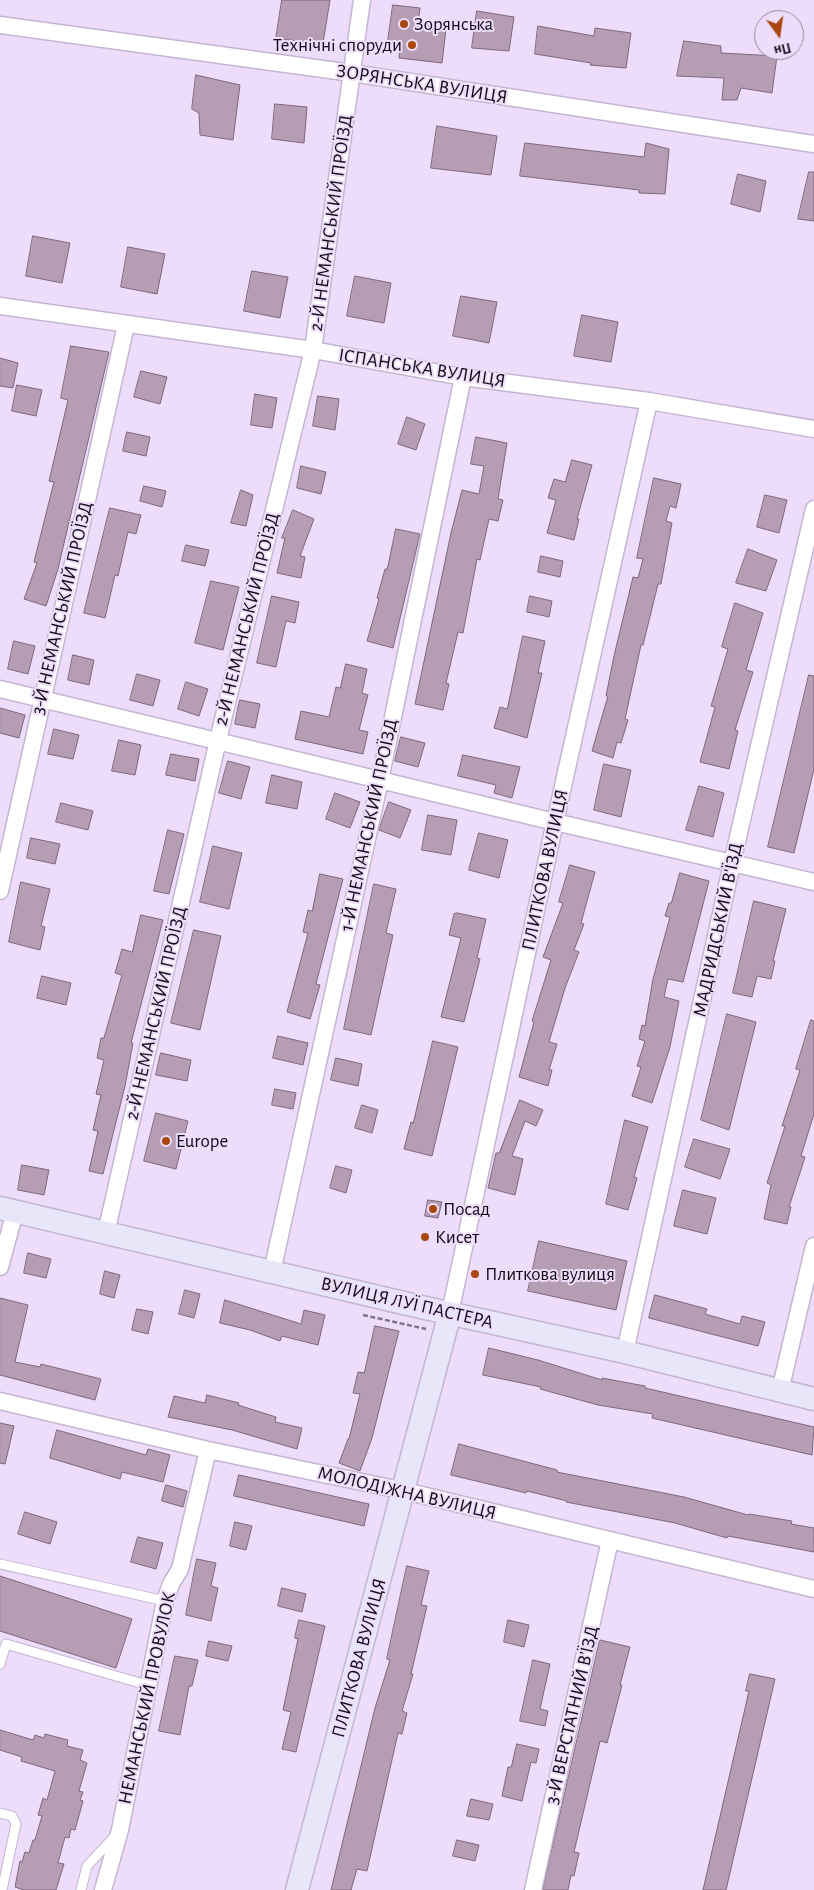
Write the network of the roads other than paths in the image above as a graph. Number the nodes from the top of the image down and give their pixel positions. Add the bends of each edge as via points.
1 (362, 0) edge
2 (0, 25) edge
3 (352, 73) junction
4 (814, 144) edge
5 (0, 306) edge
6 (126, 325) junction
7 (313, 350) junction
8 (463, 377) junction
9 (649, 401) junction
10 (814, 429) edge
11 (814, 509) edge
12 (0, 689) edge
13 (42, 699) junction
14 (218, 740) junction
15 (380, 780) junction
16 (555, 822) junction
17 (732, 863) junction
18 (814, 882) edge
19 (0, 891) edge
20 (8, 1210) edge
21 (106, 1233) junction
22 (814, 1246) edge
23 (0, 1267) edge
24 (272, 1272) junction
25 (450, 1313) junction
26 (625, 1352) junction
27 (780, 1391) junction
28 (814, 1399) edge
29 (0, 1401) edge
30 (208, 1450) junction
31 (405, 1491) junction
32 (610, 1540) junction
33 (0, 1564) edge
34 (814, 1589) edge
35 (165, 1600) junction
36 (0, 1664) edge
37 (147, 1685) junction
38 (0, 1813) edge
39 (120, 1830) junction
40 (2, 1890) edge
41 (81, 1890) edge
42 (103, 1890) edge
43 (297, 1890) edge
44 (533, 1890) edge

1 - 3 street, 2-Й НЕМАНСЬКИЙ ПРОЇЗД
2 - 3 street, ЗОРЯНСЬКА ВУЛИЦЯ
3 - 4 street, ЗОРЯНСЬКА ВУЛИЦЯ
3 - 7 street, 2-Й НЕМАНСЬКИЙ ПРОЇЗД
5 - 6 street, ІСПАНСЬКА ВУЛИЦЯ
6 - 7 street, ІСПАНСЬКА ВУЛИЦЯ
6 - 13 street, 3-Й НЕМАНСЬКИЙ ПРОЇЗД
7 - 8 street, ІСПАНСЬКА ВУЛИЦЯ
7 - 14 street, 2-Й НЕМАНСЬКИЙ ПРОЇЗД
8 - 9 street, ІСПАНСЬКА ВУЛИЦЯ
8 - 15 street, 1-Й НЕМАНСЬКИЙ ПРОЇЗД
9 - 10 street, ІСПАНСЬКА ВУЛИЦЯ
9 - 16 street, ПЛИТКОВА ВУЛИЦЯ
11 - 17 street, МАДРИДСЬКИЙ В'ЇЗД
12 - 13 street
13 - 14 street
13 - 19 street, 3-Й НЕМАНСЬКИЙ ПРОЇЗД
14 - 15 street
14 - 21 street, 2-Й НЕМАНСЬКИЙ ПРОЇЗД
15 - 16 street
15 - 24 street, 1-Й НЕМАНСЬКИЙ ПРОЇЗД
16 - 17 street
16 - 25 street, ПЛИТКОВА ВУЛИЦЯ
17 - 18 street
17 - 26 street, МАДРИДСЬКИЙ В'ЇЗД
20 - 21 street, ВУЛИЦЯ ЛУЇ ПАСТЕРА
20 - 23 street
21 - 24 street, ВУЛИЦЯ ЛУЇ ПАСТЕРА
22 - 27 street
24 - 25 street, ВУЛИЦЯ ЛУЇ ПАСТЕРА
25 - 26 street, ВУЛИЦЯ ЛУЇ ПАСТЕРА
25 - 31 street, ПЛИТКОВА ВУЛИЦЯ
26 - 27 street, ВУЛИЦЯ ЛУЇ ПАСТЕРА
27 - 28 street, ВУЛИЦЯ ЛУЇ ПАСТЕРА
29 - 30 street, МОЛОДІЖНА ВУЛИЦЯ
30 - 31 street, МОЛОДІЖНА ВУЛИЦЯ
30 - 35 street, НЕМАНСЬКИЙ ПРОВУЛОК via 180,1569
31 - 32 street, МОЛОДІЖНА ВУЛИЦЯ
31 - 43 street, ПЛИТКОВА ВУЛИЦЯ
32 - 34 street, МОЛОДІЖНА ВУЛИЦЯ
32 - 44 street, 3-Й ВЕРСТАТНИЙ В’ЇЗД
33 - 35 lane
35 - 37 street, НЕМАНСЬКИЙ ПРОВУЛОК
36 - 37 lane via 6,1644
37 - 39 street, НЕМАНСЬКИЙ ПРОВУЛОК
38 - 40 lane via 12,1816 16,1824
39 - 41 lane via 88,1866
39 - 42 street, НЕМАНСЬКИЙ ПРОВУЛОК

